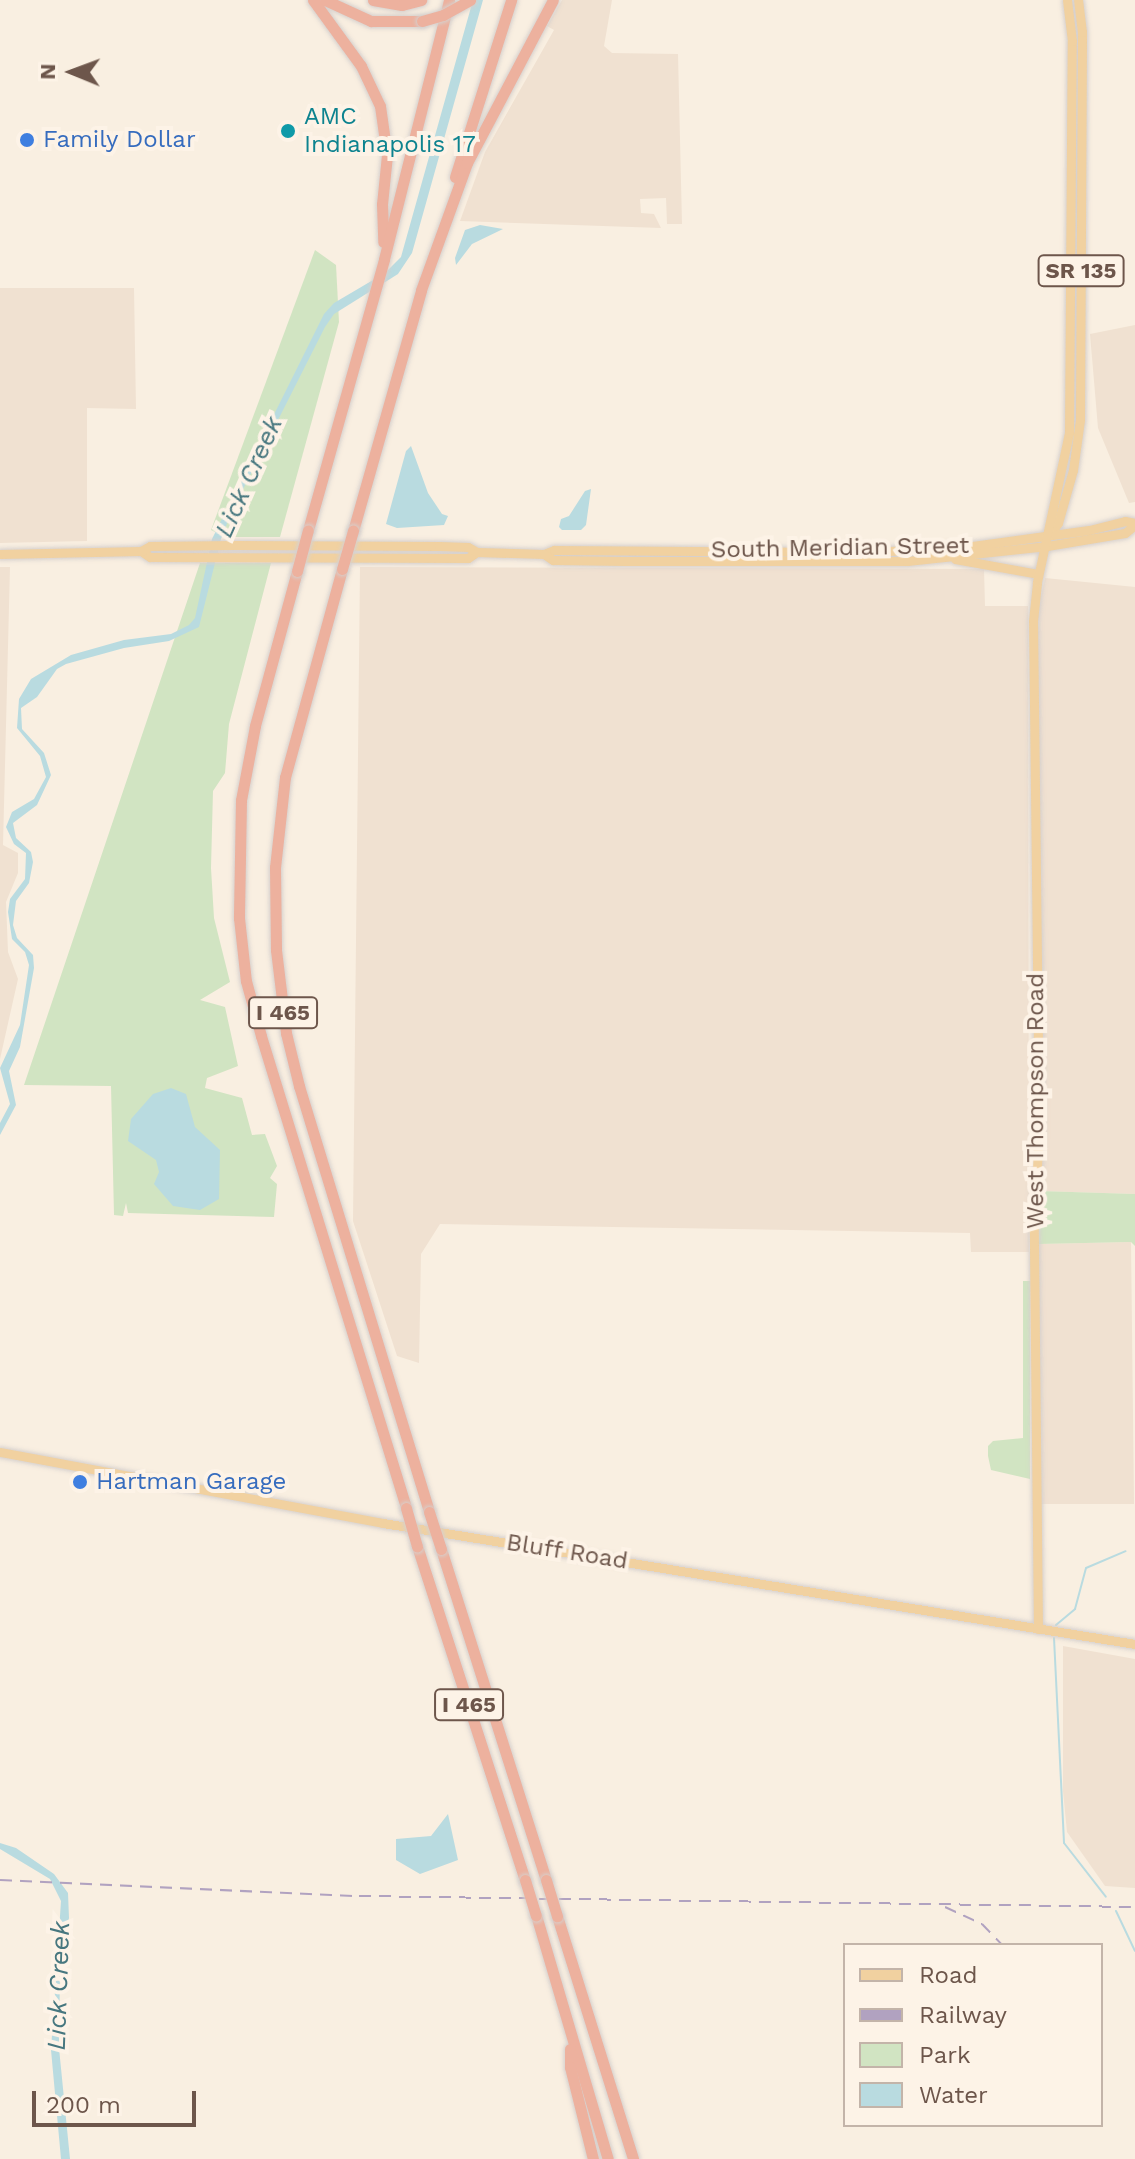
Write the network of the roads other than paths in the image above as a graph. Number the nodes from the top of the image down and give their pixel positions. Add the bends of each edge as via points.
1 (313, 0) edge
2 (325, 0) edge
3 (373, 0) edge
4 (421, 0) edge
5 (449, 0) edge
6 (470, 0) edge
7 (511, 0) edge
8 (553, 0) edge
9 (1067, 0) edge
10 (1078, 0) edge
11 (384, 259) junction
12 (430, 266) junction
13 (1135, 524) edge
14 (1048, 541) junction
15 (0, 554) edge
16 (544, 554) junction
17 (952, 558) junction
18 (1038, 574) junction
19 (0, 1452) edge
20 (1038, 1629) junction
21 (1135, 1644) edge
22 (571, 2036) junction
23 (593, 2159) edge
24 (608, 2159) edge
25 (633, 2159) edge

1 - 11 highway via 361,66 380,106 387,155
2 - 6 highway, bridge via 371,21 422,21
3 - 4 highway via 402,5
5 - 11 highway, I 465
7 - 12 highway, I 465
8 - 12 highway via 471,154
9 - 14 main road, SR 135 via 1072,41 1069,433
10 - 14 main road, SR 135 via 1080,420 1073,470
11 - 22 highway, I 465, bridge via 259,707 241,800 239,918 246,981 261,1036
12 - 25 highway, I 465, bridge via 285,777 275,867 276,950 299,1086
13 - 14 main road, South Meridian Street via 1125,533
14 - 16 main road, South Meridian Street via 870,552
14 - 17 main road, South Meridian Street
14 - 18 main road, West Thompson Road
15 - 16 main road, South Meridian Street via 141,551 150,546 439,546
16 - 17 main road, South Meridian Street via 553,560 674,562
17 - 18 main road, South Meridian Street
18 - 20 main road, West Thompson Road via 1033,621
19 - 20 main road, Bluff Road via 375,1521
20 - 21 main road, Bluff Road
22 - 23 highway via 570,2067
22 - 24 highway, I 465

